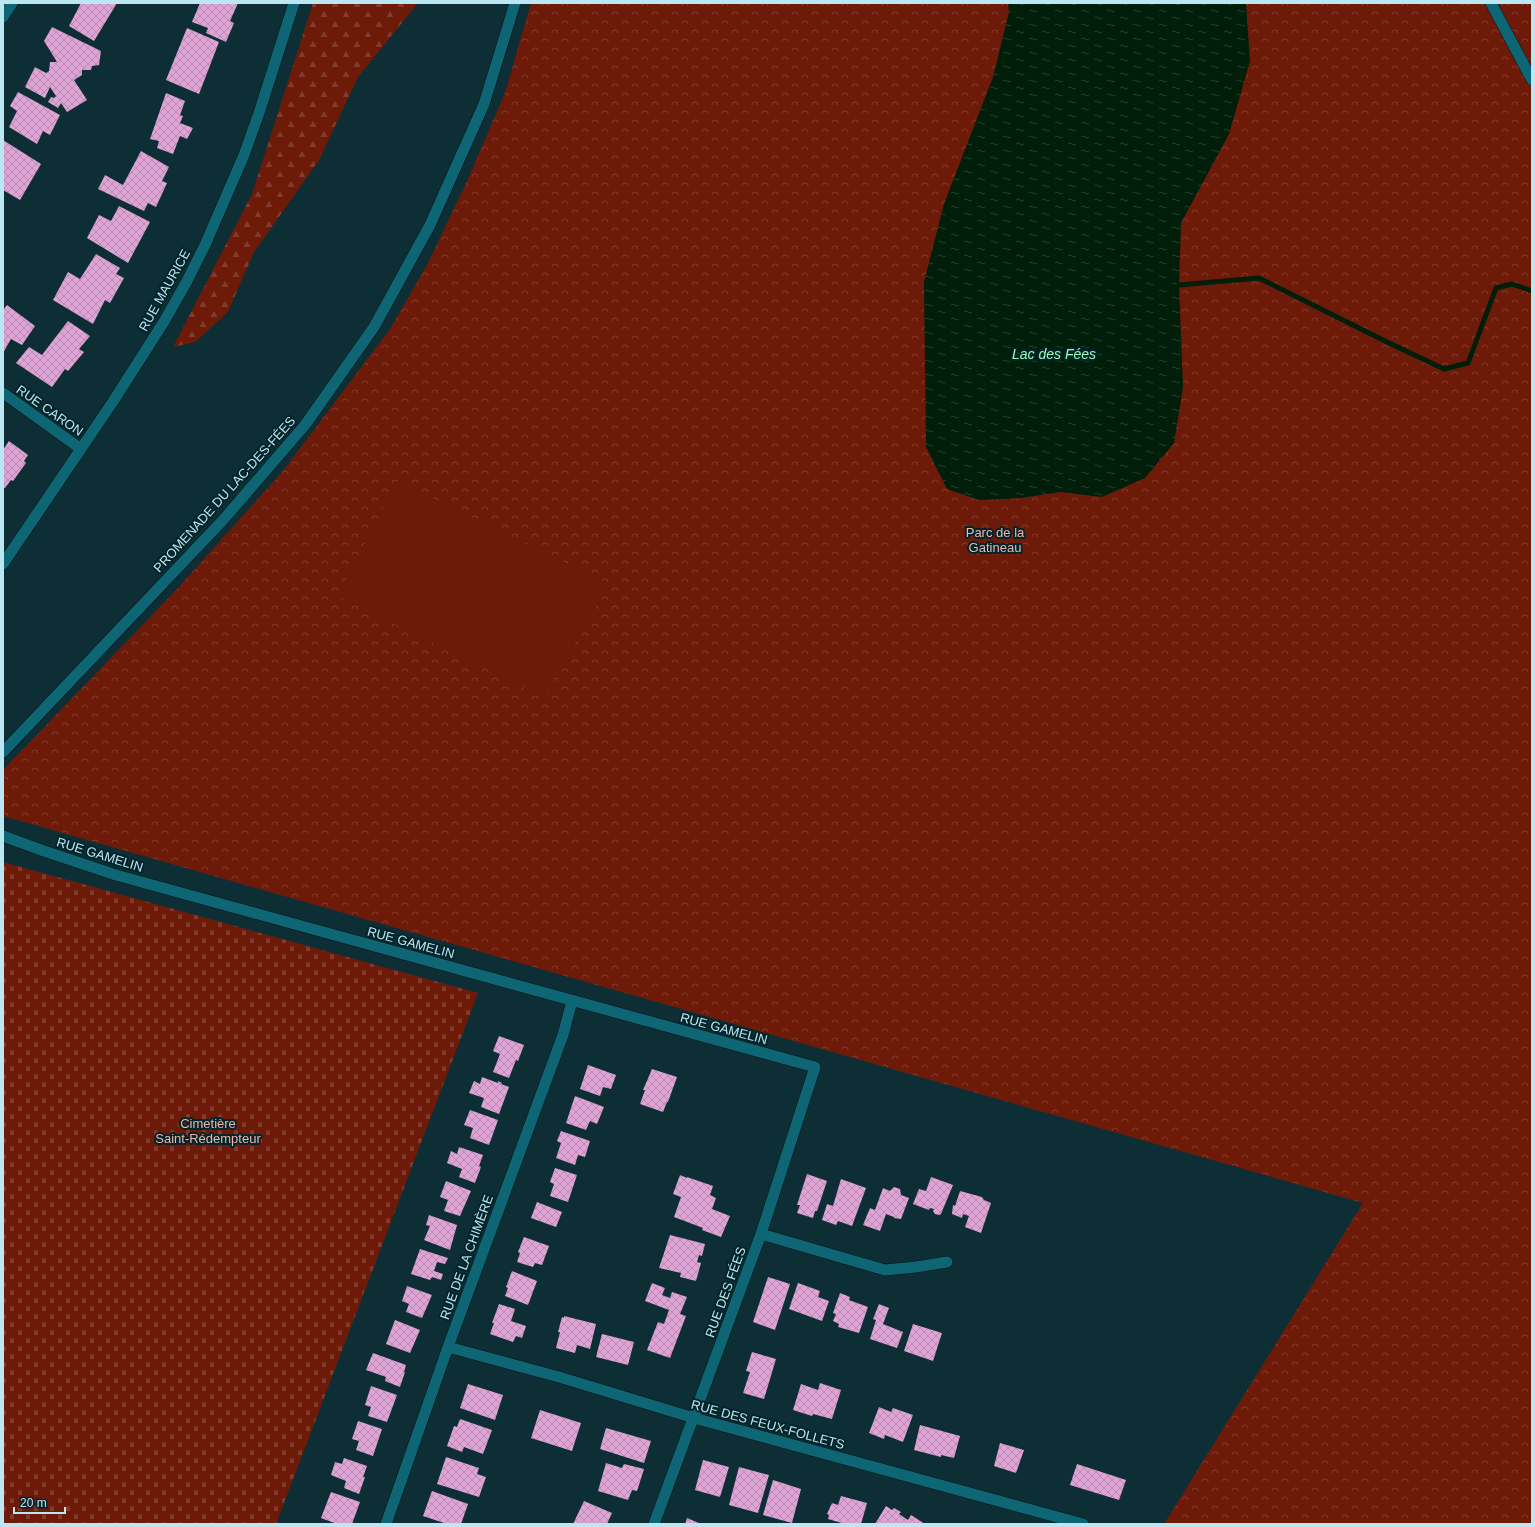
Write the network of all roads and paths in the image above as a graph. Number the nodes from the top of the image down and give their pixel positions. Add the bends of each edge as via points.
1 (12, 3) edge
2 (294, 3) edge
3 (515, 3) edge
4 (1491, 3) edge
5 (3, 17) edge
6 (1532, 80) edge
7 (3, 394) edge
8 (81, 449) junction
9 (3, 564) edge
10 (3, 752) edge
11 (3, 836) edge
12 (572, 1001) junction
13 (815, 1067) joint
14 (761, 1234) junction
15 (946, 1262) dead end
16 (448, 1347) junction
17 (694, 1418) junction
18 (386, 1524) edge
19 (654, 1524) edge
20 (1083, 1524) edge

1 - 5 street
2 - 8 street, RUE MAURICE via 244,155 202,251 165,320
3 - 10 street, PROMENADE DU LAC-DES-FÉES via 484,104 430,225 374,327 305,424 223,520
4 - 6 street
7 - 8 street, RUE CARON
8 - 9 street, RUE MAURICE
11 - 12 street, RUE GAMELIN via 116,875
12 - 13 street, RUE GAMELIN
12 - 16 street, RUE DE LA CHIMÈRE via 564,1035
13 - 14 street, RUE DES FÉES
14 - 15 street via 885,1270
14 - 17 street, RUE DES FÉES
16 - 17 street, RUE DES FEUX-FOLLETS
16 - 18 street, RUE DE LA CHIMÈRE
17 - 19 street, RUE DES FÉES
17 - 20 street, RUE DES FEUX-FOLLETS

